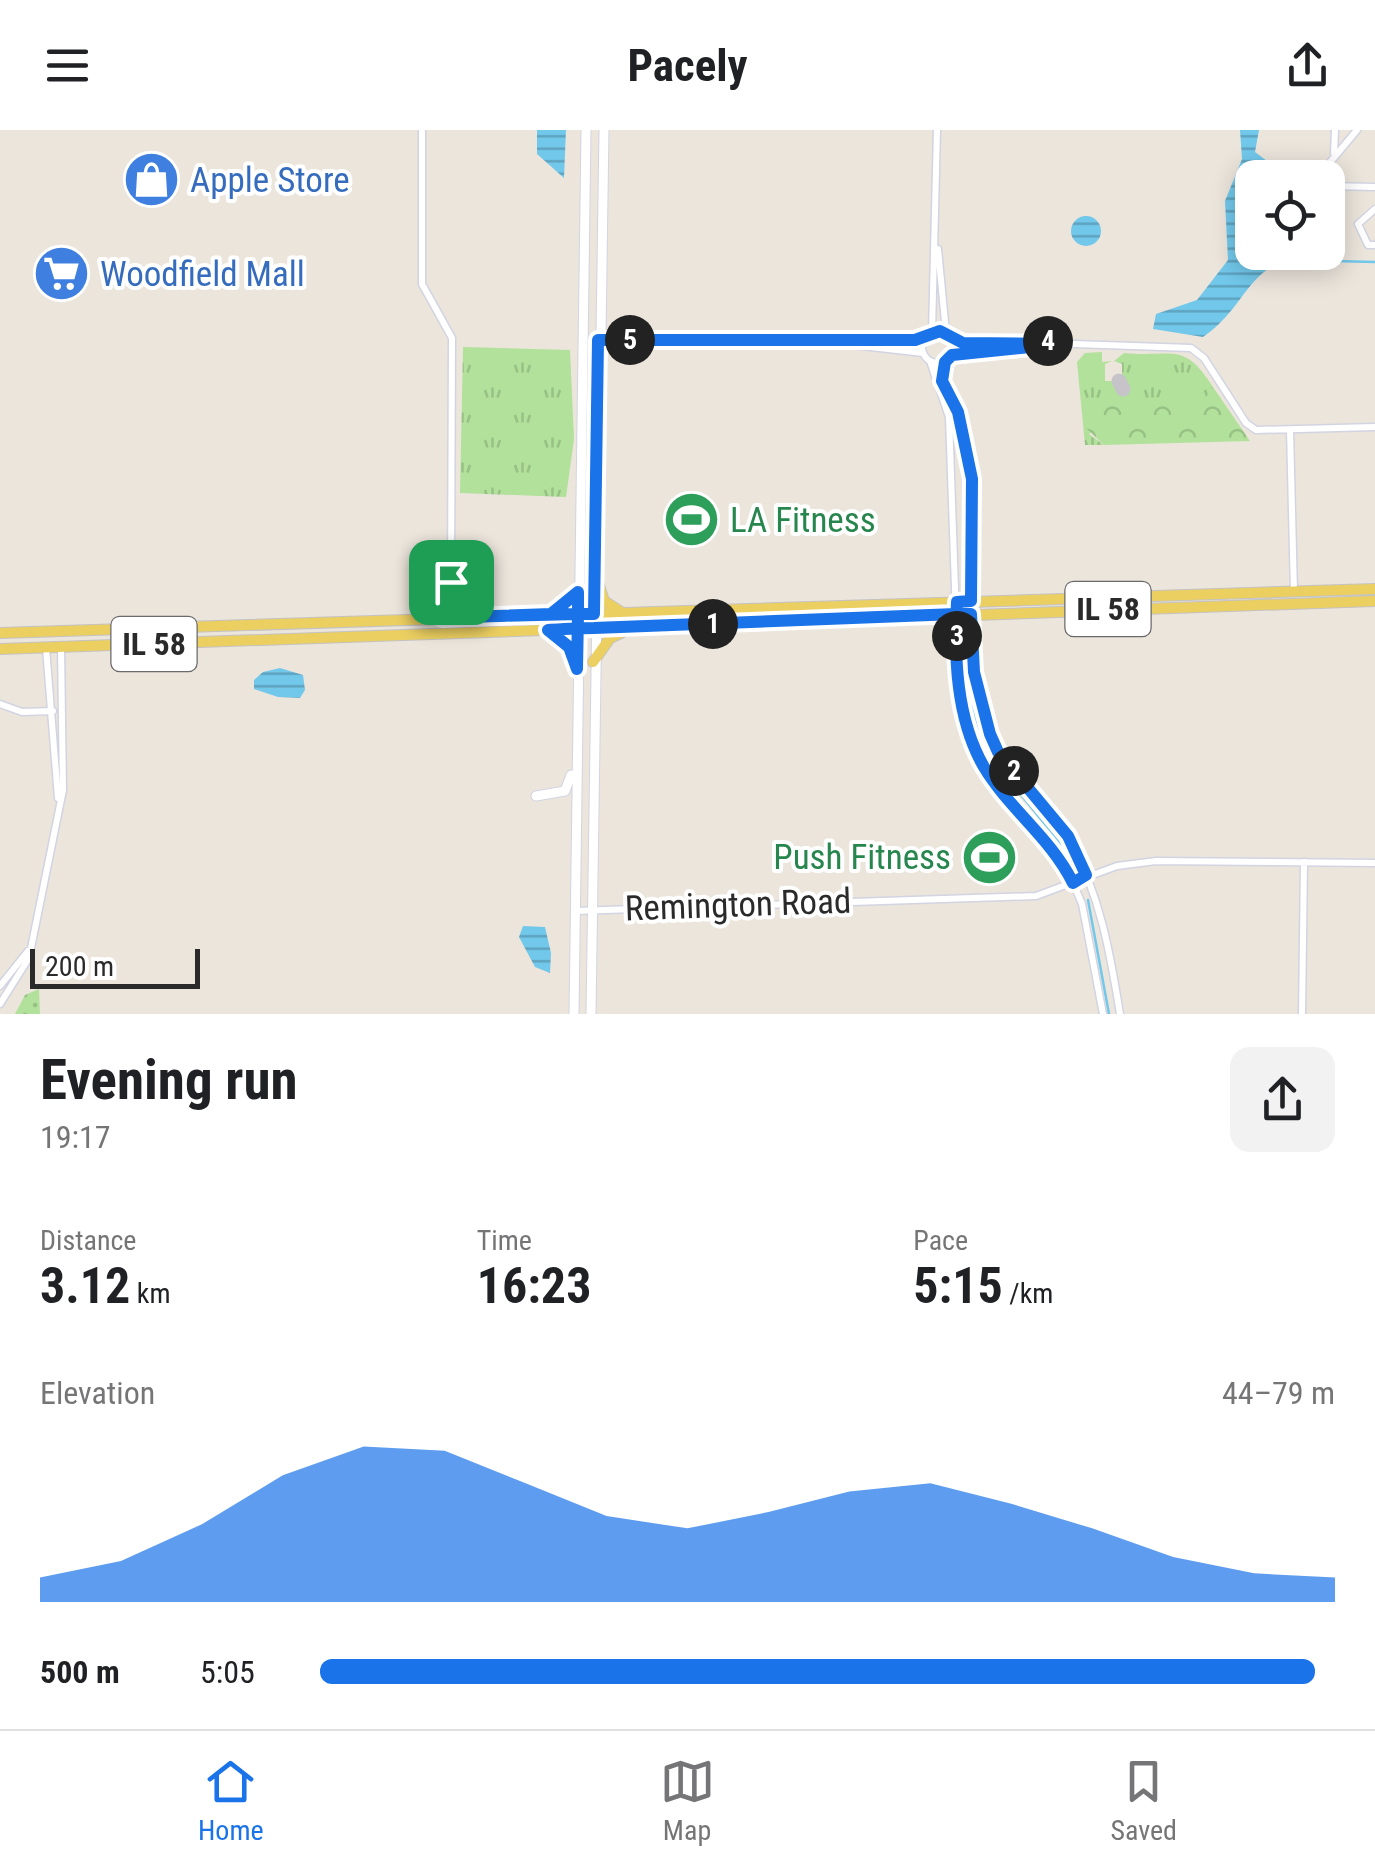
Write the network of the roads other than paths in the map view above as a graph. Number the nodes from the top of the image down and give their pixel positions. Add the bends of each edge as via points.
1 (422, 130) edge
2 (586, 130) edge
3 (604, 130) edge
4 (937, 130) edge
5 (1335, 130) edge
6 (1357, 130) edge
7 (1334, 154) junction
8 (1330, 160) edge
9 (1345, 186) edge
10 (1375, 187) edge
11 (1375, 209) edge
12 (1375, 245) edge
13 (937, 248) junction
14 (932, 332) junction
15 (946, 332) junction
16 (924, 338) junction
17 (598, 340) junction
18 (953, 340) junction
19 (826, 342) junction
20 (1060, 344) junction
21 (923, 353) junction
22 (952, 355) junction
23 (930, 361) junction
24 (945, 362) junction
25 (1375, 427) edge
26 (1290, 430) junction
27 (595, 573) junction
28 (451, 582) junction
29 (1375, 590) edge
30 (578, 592) junction
31 (1294, 597) junction
32 (1375, 601) edge
33 (957, 602) junction
34 (971, 607) junction
35 (622, 612) junction
36 (551, 614) junction
37 (578, 614) junction
38 (594, 614) junction
39 (956, 614) junction
40 (458, 617) junction
41 (442, 618) junction
42 (646, 626) junction
43 (578, 628) junction
44 (594, 628) junction
45 (548, 630) junction
46 (0, 632) edge
47 (62, 647) junction
48 (46, 648) junction
49 (0, 649) edge
50 (593, 662) junction
51 (577, 669) junction
52 (0, 704) edge
53 (58, 711) junction
54 (576, 723) junction
55 (576, 814) junction
56 (1304, 862) junction
57 (1375, 863) edge
58 (1086, 875) junction
59 (1073, 883) junction
60 (590, 910) junction
61 (575, 911) junction
62 (28, 951) junction
63 (0, 986) edge
64 (0, 1004) edge
65 (574, 1014) edge
66 (591, 1014) edge
67 (1102, 1014) edge
68 (1120, 1014) edge
69 (1302, 1014) edge

1 - 28 street via 422,284 452,338
2 - 30 main road
3 - 17 main road
4 - 13 street
5 - 7 street
6 - 7 street
7 - 8 street
9 - 10 street
11 - 12 street via 1358,224
13 - 14 street
13 - 15 street
14 - 15 street
14 - 16 street
15 - 18 street
16 - 19 street
16 - 21 street
17 - 19 street
17 - 27 main road
18 - 20 street
18 - 22 street
19 - 21 street
20 - 22 street
20 - 26 street via 1191,348 1250,427
21 - 23 street
22 - 24 street
23 - 24 street
23 - 33 street via 950,418
24 - 34 street via 942,381 958,412 972,479
25 - 26 street
26 - 31 street
27 - 35 main road via 604,601
27 - 38 main road
28 - 40 street
28 - 41 street
29 - 31 main road, IL 58
30 - 36 main road
30 - 37 main road
31 - 32 main road, IL 58
31 - 34 main road, IL 58
33 - 34 main road, IL 58
33 - 35 main road, IL 58
33 - 39 street
34 - 39 main road, IL 58
34 - 58 street via 974,672 990,734 1068,836
35 - 38 main road, IL 58
36 - 37 main road, IL 58
36 - 40 main road, IL 58
37 - 38 main road, IL 58
37 - 43 main road
38 - 44 main road
39 - 42 main road, IL 58
39 - 59 street via 959,691 982,762 1062,860
40 - 41 main road, IL 58
41 - 46 main road, IL 58
42 - 44 main road, IL 58
42 - 50 main road via 610,638
43 - 44 main road, IL 58
43 - 45 main road, IL 58
43 - 51 main road
44 - 50 main road
45 - 47 main road, IL 58
45 - 51 main road via 569,647
47 - 48 main road, IL 58
47 - 53 street
48 - 49 main road, IL 58
48 - 53 street
50 - 60 main road
51 - 54 main road
52 - 53 street via 22,712
53 - 62 street via 63,790
54 - 55 main road
54 - 55 main road via 570,786 536,796 562,798
55 - 61 main road
56 - 57 street, Remington Road
56 - 58 street, Remington Road via 1156,862
56 - 69 street
58 - 59 street, Remington Road
58 - 68 street via 1102,914
59 - 60 street, Remington Road via 1036,896
59 - 67 street
60 - 61 street, Remington Road
60 - 66 main road
61 - 65 main road
62 - 63 street
62 - 64 street

